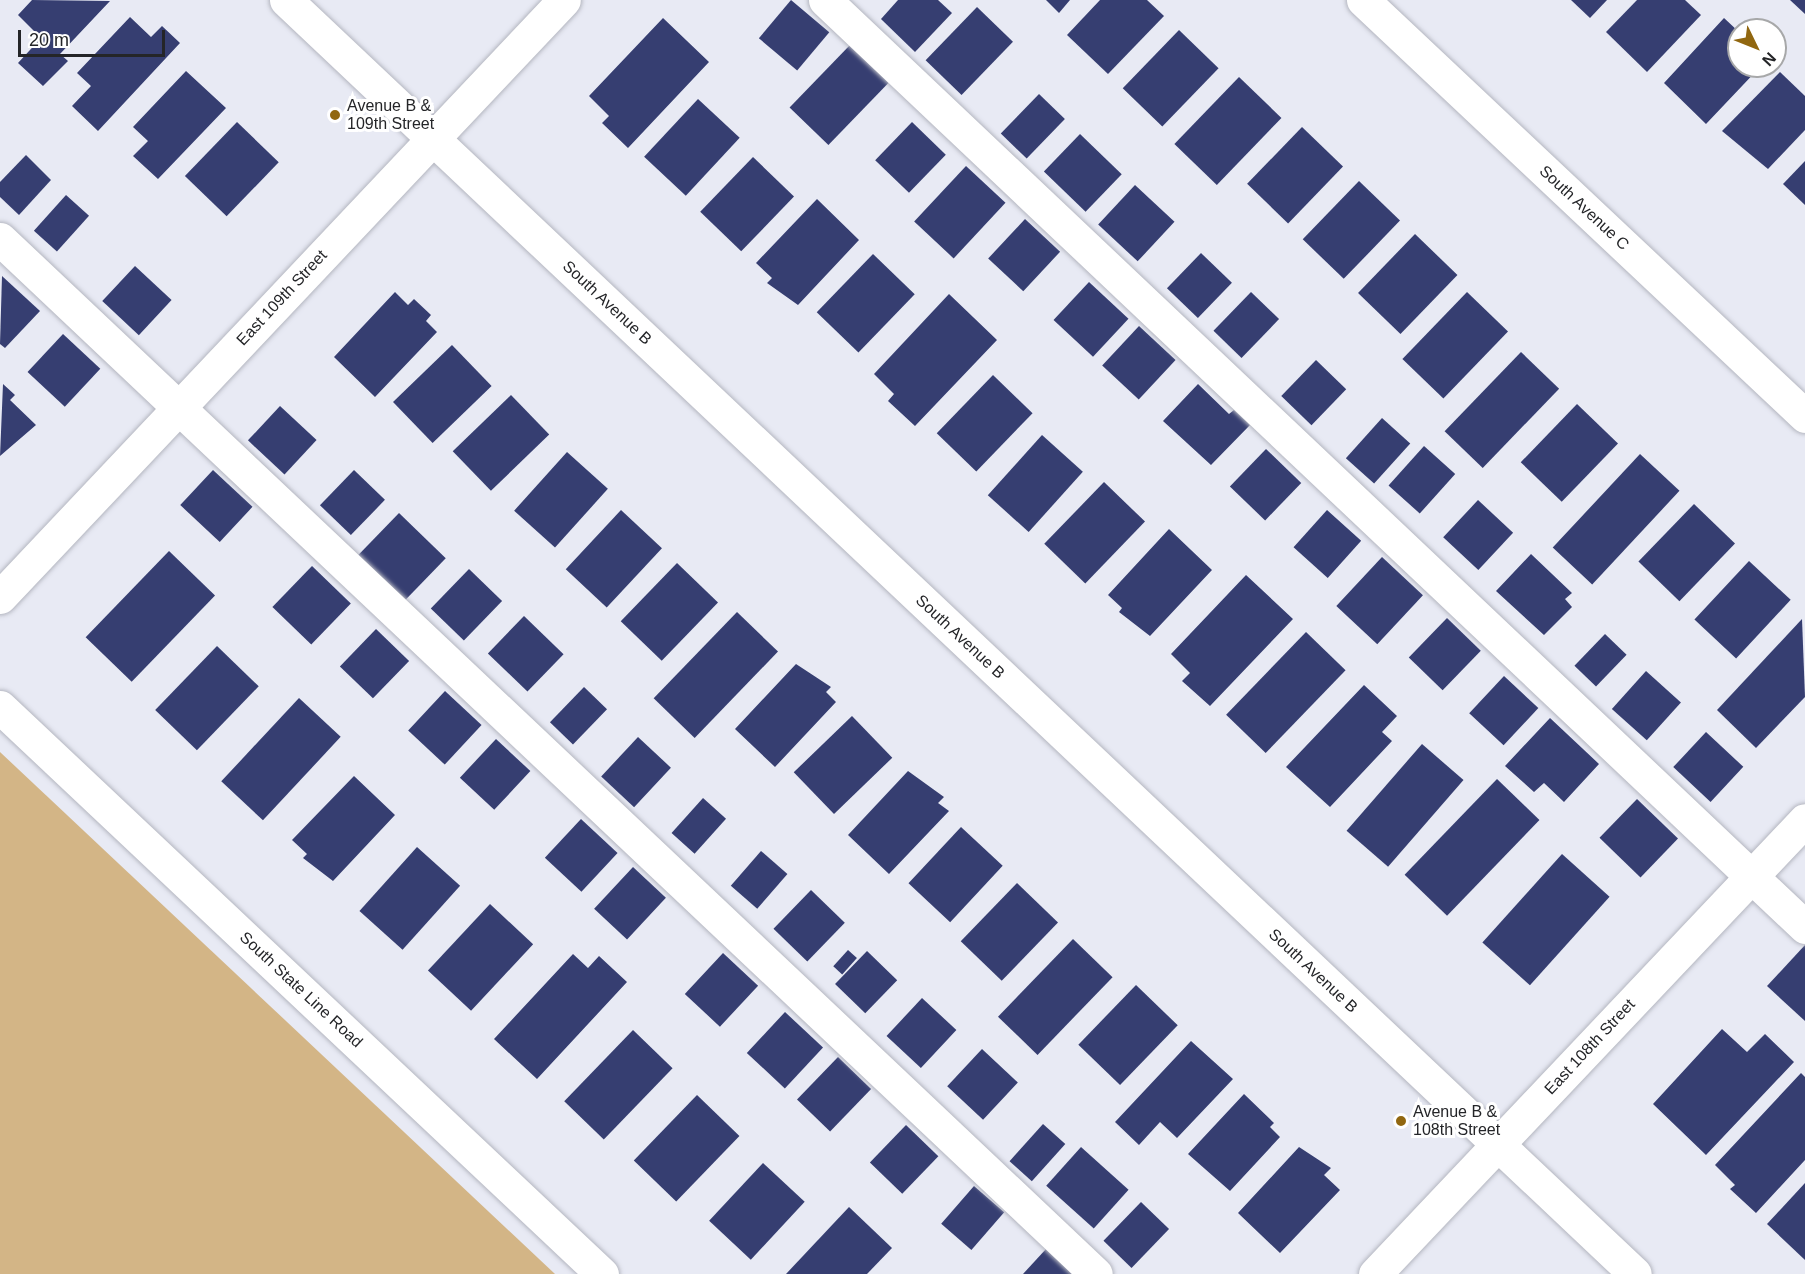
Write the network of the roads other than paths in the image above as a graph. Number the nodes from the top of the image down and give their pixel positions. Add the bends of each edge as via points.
1 (285, 0) edge
2 (564, 0) edge
3 (825, 0) edge
4 (1363, 0) edge
5 (433, 139) junction
6 (0, 239) edge
7 (178, 408) junction
8 (1805, 416) edge
9 (0, 597) edge
10 (0, 706) edge
11 (1805, 820) edge
12 (1751, 877) junction
13 (1805, 927) edge
14 (1497, 1144) junction
15 (602, 1274) edge
16 (1096, 1274) edge
17 (1375, 1274) edge
18 (1635, 1274) edge

1 - 5 street, South Avenue B
2 - 5 street, East 109th Street
3 - 12 street
4 - 8 street, South Avenue C
5 - 7 street, East 109th Street
5 - 14 street, South Avenue B
6 - 7 street
7 - 9 street, East 109th Street
7 - 16 street
10 - 15 street, South State Line Road
11 - 12 street, East 108th Street
12 - 13 street
12 - 14 street, East 108th Street
14 - 17 street, East 108th Street
14 - 18 street, South Avenue B

